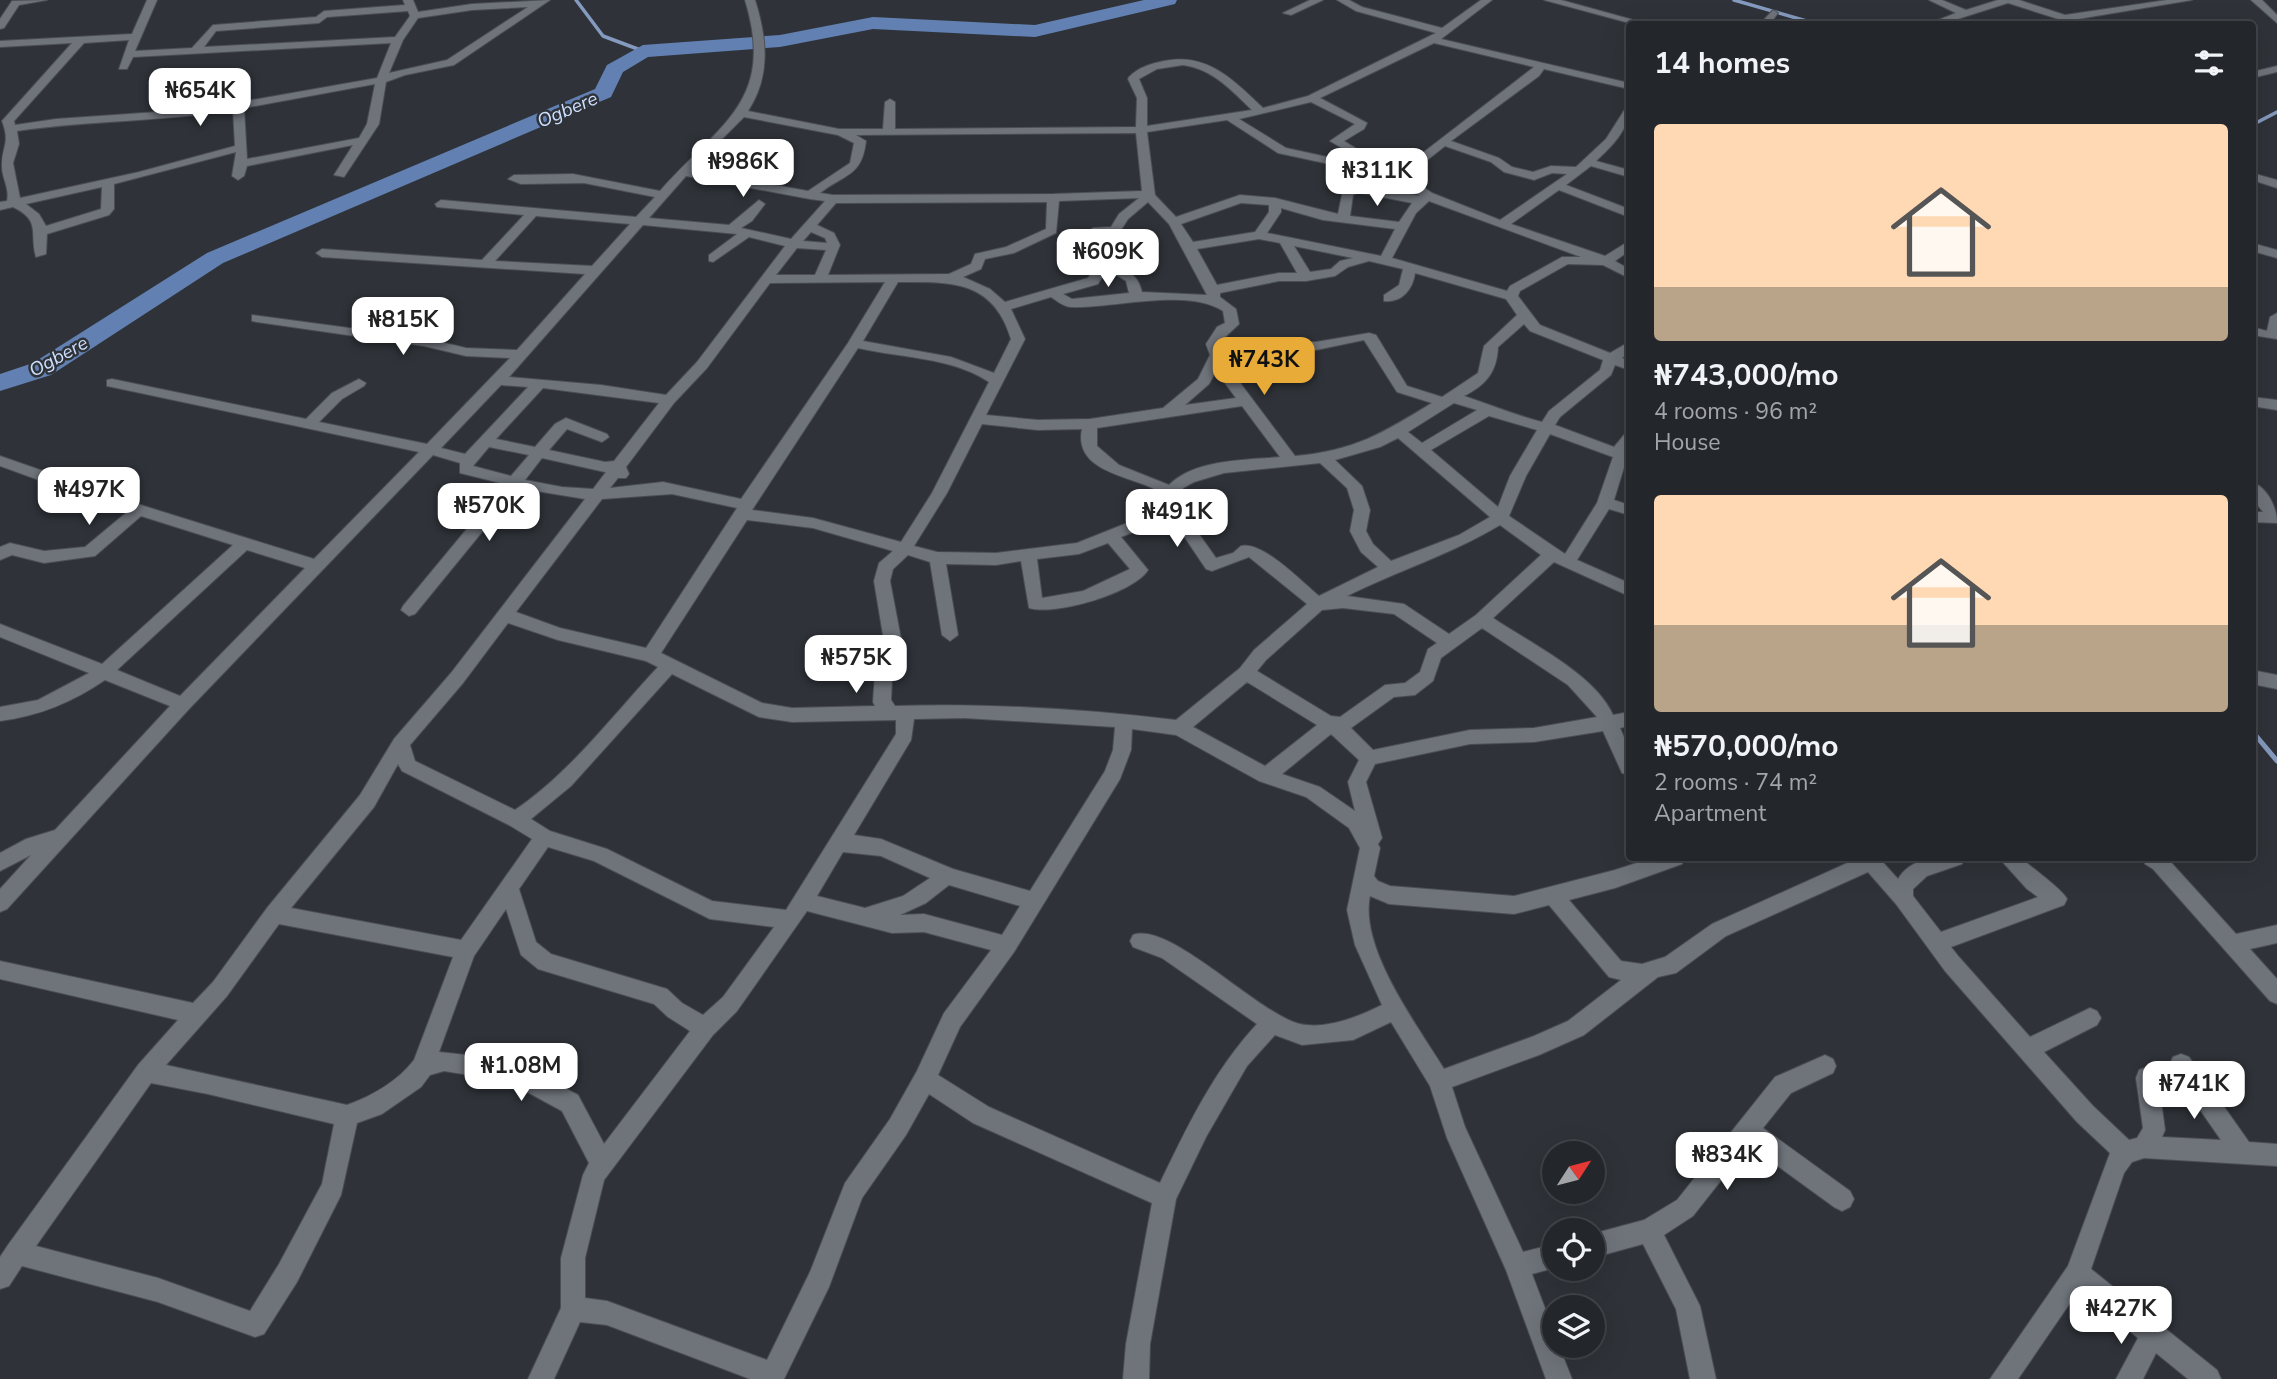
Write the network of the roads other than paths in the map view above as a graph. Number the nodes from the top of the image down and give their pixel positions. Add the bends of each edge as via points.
1 (42, 0) edge
2 (152, 0) edge
3 (750, 0) edge
4 (1318, 0) edge
5 (1342, 0) edge
6 (1487, 0) edge
7 (1549, 0) edge
8 (2008, 0) edge
9 (2187, 0) edge
10 (2256, 0) edge
11 (17, 1) edge
12 (543, 1) edge
13 (1937, 2) edge
14 (1990, 2) edge
15 (1579, 4) edge
16 (411, 8) edge
17 (1288, 13) dead end
18 (1773, 13) dead end
19 (1964, 13) junction
20 (2064, 18) junction
21 (1946, 20) junction
22 (2277, 20) edge
23 (1633, 21) edge
24 (1767, 21) edge
25 (1943, 21) edge
26 (2074, 21) edge
27 (0, 26) edge
28 (1444, 32) junction
29 (138, 37) junction
30 (80, 40) junction
31 (398, 40) junction
32 (1433, 40) junction
33 (0, 44) edge
34 (196, 50) junction
35 (130, 54) junction
36 (1541, 65) junction
37 (123, 67) dead end
38 (2277, 69) edge
39 (2256, 74) edge
40 (381, 80) junction
41 (1624, 85) edge
42 (1312, 98) junction
43 (890, 102) dead end
44 (237, 104) junction
45 (1261, 112) junction
46 (740, 113) junction
47 (1228, 116) junction
48 (1626, 116) edge
49 (9, 128) edge
50 (1141, 130) junction
51 (837, 131) junction
52 (890, 131) junction
53 (364, 140) junction
54 (1442, 141) junction
55 (0, 142) edge
56 (239, 148) junction
57 (242, 163) junction
58 (1345, 166) junction
59 (1584, 167) junction
60 (683, 172) junction
61 (1626, 174) edge
62 (340, 175) dead end
63 (238, 176) dead end
64 (1395, 176) junction
65 (2256, 177) edge
66 (514, 179) dead end
67 (108, 182) junction
68 (2277, 184) edge
69 (1558, 186) junction
70 (1361, 189) junction
71 (664, 195) junction
72 (810, 195) junction
73 (1149, 195) junction
74 (1053, 198) junction
75 (834, 199) junction
76 (1420, 201) junction
77 (1275, 202) junction
78 (6, 204) edge
79 (441, 204) dead end
80 (759, 204) dead end
81 (1626, 212) edge
82 (533, 213) junction
83 (1344, 219) junction
84 (1174, 222) junction
85 (637, 223) junction
86 (1502, 224) junction
87 (1400, 226) junction
88 (811, 227) junction
89 (731, 229) junction
90 (1115, 230) junction
91 (43, 231) junction
92 (745, 234) junction
93 (1259, 235) junction
94 (1286, 242) junction
95 (1303, 243) junction
96 (794, 244) junction
97 (1189, 246) junction
98 (833, 247) junction
99 (1626, 247) edge
100 (2256, 247) edge
101 (2276, 249) edge
102 (322, 253) dead end
103 (40, 254) dead end
104 (713, 258) dead end
105 (1378, 259) junction
106 (1605, 261) junction
107 (485, 265) junction
108 (1409, 267) junction
109 (598, 269) junction
110 (1335, 272) junction
111 (1626, 272) edge
112 (1306, 277) junction
113 (820, 278) junction
114 (894, 278) junction
115 (951, 278) junction
116 (765, 279) junction
117 (1054, 294) junction
118 (1214, 295) junction
119 (1136, 296) junction
120 (1511, 296) junction
121 (1390, 298) dead end
122 (1004, 307) junction
123 (1523, 317) junction
124 (257, 318) dead end
125 (2277, 323) edge
126 (2256, 332) edge
127 (855, 343) junction
128 (1626, 347) edge
129 (1215, 350) junction
130 (520, 354) junction
131 (1610, 360) junction
132 (1626, 365) edge
133 (498, 380) junction
134 (995, 380) junction
135 (112, 383) dead end
136 (359, 383) dead end
137 (539, 384) junction
138 (669, 400) junction
139 (1447, 400) junction
140 (1244, 401) junction
141 (2256, 402) edge
142 (2277, 405) edge
143 (1489, 409) junction
144 (1168, 412) junction
145 (978, 419) junction
146 (1090, 424) junction
147 (307, 426) junction
148 (1545, 427) junction
149 (1401, 433) junction
150 (601, 436) dead end
151 (485, 441) junction
152 (1422, 449) junction
153 (431, 450) junction
154 (539, 452) junction
155 (1323, 458) junction
156 (1624, 459) edge
157 (468, 460) junction
158 (0, 461) edge
159 (1291, 461) junction
160 (618, 466) junction
161 (515, 484) junction
162 (673, 489) junction
163 (2256, 492) edge
164 (599, 493) junction
165 (1605, 503) junction
166 (1175, 507) junction
167 (1626, 508) edge
168 (744, 509) junction
169 (139, 510) junction
170 (2256, 517) edge
171 (1501, 518) junction
172 (2276, 518) edge
173 (1111, 536) junction
174 (245, 543) junction
175 (904, 550) junction
176 (0, 554) edge
177 (1028, 554) junction
178 (937, 558) junction
179 (1560, 558) junction
180 (316, 566) junction
181 (1389, 568) junction
182 (1626, 589) edge
183 (1318, 604) junction
184 (409, 610) dead end
185 (505, 615) junction
186 (1482, 619) junction
187 (0, 631) edge
188 (950, 635) dead end
189 (1449, 642) junction
190 (650, 655) junction
191 (670, 665) junction
192 (104, 672) junction
193 (1247, 673) junction
194 (2256, 678) edge
195 (2277, 682) edge
196 (183, 704) junction
197 (905, 713) junction
198 (0, 714) edge
199 (1626, 720) edge
200 (1124, 721) junction
201 (1329, 723) junction
202 (1606, 723) junction
203 (1180, 728) junction
204 (400, 744) junction
205 (1369, 758) junction
206 (1626, 762) edge
207 (1266, 776) junction
208 (516, 818) junction
209 (62, 836) junction
210 (544, 837) junction
211 (838, 844) junction
212 (1370, 848) junction
213 (1666, 861) edge
214 (1863, 861) edge
215 (1867, 861) edge
216 (1946, 861) edge
217 (2012, 861) edge
218 (2155, 861) edge
219 (0, 863) edge
220 (946, 875) junction
221 (1365, 879) junction
222 (509, 887) junction
223 (1555, 896) junction
224 (1903, 898) junction
225 (803, 901) junction
226 (1034, 901) junction
227 (0, 903) edge
228 (274, 914) junction
229 (864, 917) junction
230 (791, 920) junction
231 (2277, 934) edge
232 (1140, 941) dead end
233 (1937, 943) junction
234 (2232, 944) junction
235 (1006, 945) junction
236 (466, 950) junction
237 (0, 970) edge
238 (1647, 975) junction
239 (2277, 994) edge
240 (1395, 1009) junction
241 (196, 1014) junction
242 (2090, 1018) dead end
243 (1272, 1023) junction
244 (705, 1028) junction
245 (2028, 1049) junction
246 (2181, 1064) dead end
247 (423, 1066) junction
248 (1825, 1066) dead end
249 (146, 1072) junction
250 (925, 1079) junction
251 (2147, 1079) dead end
252 (1439, 1081) junction
253 (348, 1116) junction
254 (1749, 1131) junction
255 (2134, 1149) junction
256 (2244, 1154) junction
257 (2277, 1155) edge
258 (602, 1164) junction
259 (1166, 1197) junction
260 (1842, 1199) dead end
261 (1649, 1231) junction
262 (1605, 1243) edge
263 (16, 1254) junction
264 (1542, 1259) edge
265 (1517, 1266) junction
266 (2077, 1273) junction
267 (0, 1277) edge
268 (572, 1310) junction
269 (2152, 1336) junction
270 (541, 1379) edge
271 (1136, 1379) edge
272 (1559, 1379) edge
273 (1703, 1379) edge
274 (2003, 1379) edge
275 (2129, 1379) edge
276 (2208, 1379) edge

1 - 11 street
2 - 29 street
3 - 46 street via 761,33 762,55 751,96
4 - 17 street
5 - 28 street
6 - 28 street
7 - 15 street
8 - 14 street
8 - 20 street
9 - 20 street
10 - 22 street
11 - 27 street
12 - 16 street
12 - 40 street via 450,63
13 - 19 street
13 - 21 street
14 - 19 street
15 - 23 street
16 - 31 street
16 - 34 street via 326,9 319,20 213,28
18 - 24 street
19 - 21 street
20 - 26 street
21 - 25 street
28 - 32 street
29 - 30 street
29 - 35 street
30 - 33 street
30 - 49 street
31 - 34 street
31 - 40 street
32 - 36 street
32 - 42 street
34 - 35 street
35 - 37 street
36 - 41 street
36 - 54 street
38 - 39 street
40 - 44 street
40 - 53 street via 373,124
42 - 45 street
42 - 58 street via 1361,123 1336,141 1351,149
43 - 52 street
44 - 49 street via 201,112
44 - 56 street
45 - 47 street
45 - 50 street via 1214,70 1188,60 1151,66 1133,79 1142,98
46 - 51 street
46 - 60 street
47 - 50 street
47 - 58 street via 1282,151
48 - 59 street
49 - 55 street
49 - 78 street via 7,168 16,196
50 - 52 street
50 - 73 street
51 - 52 street
51 - 72 street via 860,141 860,159 848,175 824,181
53 - 57 street
53 - 62 street
54 - 59 street via 1495,160 1508,170 1534,176 1551,169
54 - 64 street
56 - 57 street
56 - 67 street
57 - 63 street
58 - 64 street
59 - 61 street
59 - 69 street
60 - 71 street
60 - 72 street
64 - 70 street
64 - 76 street
65 - 68 street
66 - 71 street via 575,178
67 - 78 street
67 - 91 street via 105,212
69 - 81 street
69 - 86 street
70 - 76 street
70 - 83 street via 1347,193
71 - 85 street
72 - 75 street
73 - 74 street
73 - 84 street
73 - 90 street
74 - 75 street
74 - 115 street via 1052,230 1010,250 979,257 977,266
75 - 88 street
76 - 86 street
76 - 87 street
77 - 83 street
77 - 84 street via 1240,199
77 - 93 street via 1278,207
78 - 91 street via 37,216
79 - 82 street
80 - 89 street
82 - 85 street
82 - 107 street
83 - 87 street
84 - 97 street
85 - 89 street
85 - 109 street
86 - 106 street
87 - 105 street via 1395,247
88 - 96 street
88 - 98 street via 830,236
89 - 92 street
90 - 117 street via 1084,238 1103,265 1099,275
90 - 119 street via 1122,252 1113,262 1132,279
91 - 103 street
92 - 96 street
92 - 104 street
93 - 94 street
93 - 97 street
94 - 95 street
94 - 112 street
95 - 105 street
95 - 110 street via 1326,259
96 - 98 street
96 - 116 street
97 - 118 street
98 - 113 street
99 - 106 street
100 - 101 street
102 - 107 street
105 - 108 street
105 - 110 street via 1353,260
106 - 111 street
106 - 120 street via 1566,260 1515,289
107 - 109 street
108 - 120 street
108 - 121 street via 1405,290
109 - 130 street
110 - 112 street
112 - 118 street via 1279,277
113 - 114 street
113 - 116 street
114 - 115 street
114 - 127 street
115 - 122 street via 976,284
116 - 138 street via 702,365
117 - 119 street via 1070,303
117 - 122 street
118 - 119 street
118 - 129 street via 1229,309 1232,324 1222,330
120 - 123 street
122 - 134 street via 1018,339
123 - 131 street via 1553,338
123 - 139 street via 1491,346 1492,364 1485,377
124 - 130 street via 466,352
125 - 126 street via 2272,336
127 - 134 street via 956,362 986,371
127 - 168 street
128 - 131 street
129 - 139 street via 1317,346 1364,336 1371,338 1402,388
129 - 140 street
129 - 144 street via 1204,381
130 - 133 street
131 - 132 street
131 - 148 street via 1606,372 1554,414
133 - 137 street
133 - 153 street
134 - 145 street
135 - 147 street
136 - 147 street
137 - 138 street via 601,388
137 - 151 street
138 - 160 street
139 - 143 street
139 - 149 street
140 - 144 street
140 - 159 street
141 - 142 street
143 - 148 street via 1499,416
143 - 152 street
144 - 146 street
145 - 146 street
145 - 175 street
146 - 166 street via 1085,436 1088,446 1104,464 1161,485
147 - 153 street
148 - 156 street
148 - 171 street
149 - 152 street
149 - 155 street
150 - 154 street via 566,423
151 - 154 street
151 - 157 street
152 - 171 street
153 - 157 street
153 - 180 street
154 - 160 street
154 - 161 street
155 - 159 street
155 - 181 street via 1354,486 1362,510 1358,531 1367,548
156 - 165 street via 1612,475
157 - 161 street via 465,469
158 - 169 street
159 - 166 street via 1185,478 1176,486
160 - 162 street via 624,480
160 - 164 street
161 - 164 street
161 - 184 street
162 - 164 street
162 - 168 street
163 - 172 street
164 - 185 street
165 - 167 street
165 - 179 street
166 - 173 street
166 - 183 street via 1212,565 1247,551 1259,555
168 - 175 street via 813,523
168 - 190 street
169 - 174 street
169 - 176 street via 89,552 44,557 10,549
170 - 172 street
171 - 179 street
171 - 181 street via 1443,549
173 - 177 street via 1058,552
173 - 177 street via 1139,569 1137,573 1102,592 1048,604 1035,604
174 - 180 street
174 - 192 street
175 - 178 street
175 - 197 street via 885,567 882,581 894,649 885,658 882,702 891,713
177 - 178 street via 996,559
178 - 188 street
179 - 182 street
179 - 186 street
180 - 196 street
181 - 183 street
183 - 189 street via 1343,601 1398,608
183 - 193 street via 1260,655
185 - 190 street via 558,634
185 - 204 street
186 - 189 street
186 - 202 street via 1574,680 1602,709
187 - 192 street
189 - 201 street via 1434,654 1427,676 1409,690 1391,690 1343,724
190 - 191 street
191 - 197 street via 758,710 792,715
191 - 208 street via 564,781
192 - 196 street
192 - 198 street via 46,706
193 - 201 street
193 - 203 street
194 - 195 street
196 - 209 street
197 - 200 street via 964,711
197 - 211 street via 905,734
199 - 202 street
200 - 203 street
200 - 226 street via 1122,750 1113,774
201 - 205 street
201 - 207 street
202 - 205 street via 1534,734 1470,737
202 - 206 street
203 - 207 street
204 - 208 street via 408,766
204 - 228 street via 367,801
205 - 212 street via 1357,782 1373,839
207 - 212 street via 1313,792 1356,822
208 - 210 street
209 - 219 street
209 - 227 street
210 - 222 street
210 - 230 street via 600,856 710,910
211 - 220 street via 882,846
211 - 225 street
212 - 221 street
213 - 223 street
214 - 238 street via 1719,930
215 - 224 street
216 - 224 street via 1906,880
217 - 233 street via 2057,899
218 - 234 street
220 - 226 street
220 - 229 street via 914,902
221 - 223 street via 1389,895 1492,905
221 - 240 street via 1357,910 1366,945
222 - 236 street
222 - 244 street via 528,948 545,962 660,996
223 - 238 street via 1616,970
224 - 233 street
225 - 229 street
225 - 230 street
226 - 235 street
228 - 236 street
228 - 241 street via 220,989
229 - 235 street via 892,924 925,923
230 - 244 street via 730,1004
231 - 234 street
232 - 243 street via 1169,951
233 - 245 street
234 - 239 street
235 - 250 street via 953,1020
236 - 247 street
237 - 241 street
238 - 252 street via 1576,1028
240 - 243 street via 1353,1030 1302,1035
240 - 252 street
241 - 249 street
242 - 245 street
243 - 259 street via 1240,1059 1198,1129
244 - 258 street
245 - 255 street via 2085,1114
246 - 256 street
247 - 253 street via 413,1079 374,1106
247 - 258 street via 444,1061 512,1071 570,1104
248 - 254 street via 1783,1085
249 - 253 street
249 - 263 street
250 - 259 street via 981,1115
250 - 268 street via 853,1191 820,1278 773,1374 607,1313
251 - 255 street via 2154,1130
252 - 265 street via 1455,1130
253 - 263 street via 333,1187 255,1325 158,1290
254 - 260 street
254 - 261 street via 1685,1208
255 - 256 street
255 - 266 street via 2115,1166
256 - 257 street
258 - 268 street via 594,1175 573,1258
259 - 271 street via 1138,1344
261 - 262 street
261 - 273 street via 1689,1306
263 - 267 street
264 - 265 street
265 - 272 street
266 - 269 street
266 - 274 street
268 - 270 street
269 - 275 street
269 - 276 street

